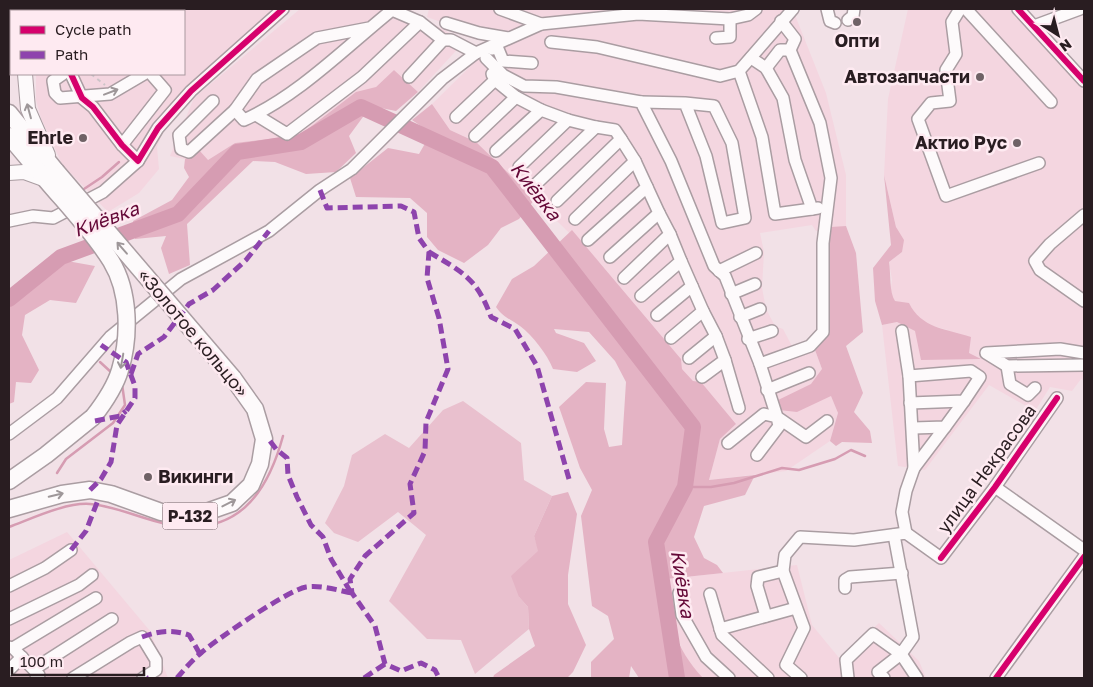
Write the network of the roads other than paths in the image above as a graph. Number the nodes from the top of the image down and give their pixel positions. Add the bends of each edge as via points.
1 (283, 9) edge
2 (500, 9) edge
3 (756, 9) edge
4 (793, 9) edge
5 (828, 9) edge
6 (854, 9) edge
7 (960, 9) edge
8 (966, 9) edge
9 (1018, 9) edge
10 (1080, 9) edge
11 (730, 19) junction
12 (848, 20) dead end
13 (420, 22) junction
14 (446, 22) dead end
15 (781, 22) junction
16 (835, 23) dead end
17 (541, 24) junction
18 (1034, 26) junction
19 (369, 28) junction
20 (508, 38) junction
21 (716, 38) dead end
22 (443, 40) junction
23 (551, 42) dead end
24 (496, 44) junction
25 (790, 50) junction
26 (481, 56) junction
27 (750, 58) junction
28 (532, 63) dead end
29 (766, 68) junction
30 (739, 71) junction
31 (24, 75) edge
32 (62, 75) edge
33 (71, 75) edge
34 (142, 75) edge
35 (152, 75) edge
36 (409, 77) dead end
37 (495, 80) junction
38 (1084, 81) edge
39 (516, 97) junction
40 (82, 98) junction
41 (213, 101) dead end
42 (642, 102) junction
43 (1051, 102) dead end
44 (685, 103) junction
45 (235, 110) junction
46 (541, 110) junction
47 (9, 113) edge
48 (256, 115) junction
49 (456, 117) dead end
50 (568, 120) junction
51 (596, 127) junction
52 (9, 136) edge
53 (475, 136) dead end
54 (621, 139) junction
55 (122, 145) junction
56 (496, 151) dead end
57 (138, 160) junction
58 (634, 161) junction
59 (1039, 162) dead end
60 (519, 167) dead end
61 (9, 173) edge
62 (51, 176) junction
63 (537, 183) dead end
64 (647, 188) junction
65 (558, 201) dead end
66 (827, 206) junction
67 (812, 209) junction
68 (658, 213) junction
69 (1084, 215) edge
70 (575, 219) dead end
71 (9, 221) edge
72 (670, 234) junction
73 (588, 240) dead end
74 (756, 253) dead end
75 (610, 257) dead end
76 (681, 261) junction
77 (719, 271) junction
78 (624, 278) dead end
79 (755, 284) dead end
80 (692, 286) junction
81 (731, 294) junction
82 (641, 296) dead end
83 (1084, 301) edge
84 (760, 309) dead end
85 (703, 312) junction
86 (657, 315) dead end
87 (740, 317) junction
88 (902, 330) dead end
89 (772, 331) dead end
90 (716, 336) junction
91 (671, 338) dead end
92 (748, 339) junction
93 (1060, 349) junction
94 (1033, 350) junction
95 (1084, 353) edge
96 (689, 358) dead end
97 (725, 360) junction
98 (760, 364) junction
99 (1084, 365) edge
100 (1007, 366) junction
101 (1034, 366) junction
102 (1059, 366) junction
103 (809, 373) dead end
104 (909, 376) junction
105 (702, 377) dead end
106 (1036, 388) dead end
107 (767, 390) junction
108 (1057, 398) dead end
109 (964, 401) junction
110 (910, 402) junction
111 (739, 408) dead end
112 (777, 417) junction
113 (827, 421) dead end
114 (945, 427) junction
115 (913, 428) junction
116 (9, 434) edge
117 (728, 444) dead end
118 (758, 455) dead end
119 (914, 468) junction
120 (9, 482) edge
121 (995, 487) junction
122 (9, 508) edge
123 (900, 534) junction
124 (71, 550) dead end
125 (1084, 550) edge
126 (1084, 557) edge
127 (783, 571) junction
128 (902, 573) junction
129 (92, 575) dead end
130 (9, 586) edge
131 (845, 588) dead end
132 (679, 592) dead end
133 (710, 594) dead end
134 (96, 598) dead end
135 (796, 608) junction
136 (766, 616) junction
137 (112, 619) dead end
138 (9, 620) edge
139 (720, 629) junction
140 (11, 647) edge
141 (901, 654) junction
142 (22, 657) junction
143 (9, 670) edge
144 (38, 675) edge
145 (73, 678) edge
146 (143, 678) edge
147 (729, 678) edge
148 (768, 678) edge
149 (801, 678) edge
150 (848, 678) edge
151 (884, 678) edge
152 (917, 678) edge
153 (996, 678) edge

1 - 57 street via 191,91 158,128
2 - 17 street
3 - 11 street via 748,15
4 - 15 street
5 - 16 street via 830,21
6 - 12 street
7 - 59 street via 952,22 956,54 946,70 950,101 931,103 918,119 946,196
8 - 43 street
9 - 18 street
10 - 18 street
11 - 17 street via 638,14
11 - 21 street via 730,37
13 - 19 street via 392,10
13 - 22 street
13 - 48 street via 362,76 287,134
14 - 20 street via 479,34
15 - 25 street via 795,39
15 - 27 street
17 - 20 street
18 - 38 street
19 - 45 street via 317,38 257,79
19 - 48 street via 309,79
20 - 24 street
22 - 26 street via 451,40
22 - 36 street
23 - 30 street via 597,47 720,76
24 - 26 street
24 - 28 street via 503,61
25 - 29 street via 780,50
25 - 66 street via 820,123 831,178
26 - 37 street
26 - 42 street via 503,75 524,86 556,87
26 - 116 street via 442,79 352,169 269,231 181,279 110,337 57,398
27 - 29 street
27 - 30 street
29 - 67 street via 783,98 795,160
30 - 67 street via 762,137 775,214
62 -> 31 main road via 28,109
32 - 40 street via 54,81 55,93 60,98
33 - 40 street
34 - 40 street via 113,92
35 - 55 street via 164,90
37 - 39 street
37 - 49 street
39 - 46 street
39 - 53 street
40 - 55 street via 93,107
41 - 45 street via 178,135 180,149 189,152 199,146
42 - 44 street
42 - 77 street
44 - 44 street via 706,156 722,223 745,218 732,143 714,106
45 - 48 street via 244,120
46 - 50 street
46 - 56 street
47 - 62 highway, «Золотое кольцо» / Р-132
50 - 51 street
50 - 60 street
51 - 54 street via 615,130
51 - 63 street
52 - 62 highway, Р-132
54 - 58 street
54 - 65 street
55 - 57 street
57 - 71 street via 103,192 53,218 33,216
58 - 64 street
58 - 70 street
61 - 62 main road
62 -> 120 highway, «Золотое кольцо» / Р-132, bridge via 112,263 125,298 127,332 120,370 93,417
122 -> 62 highway, «Золотое кольцо» / Р-132, bridge via 90,490 161,512 195,516 232,503 251,485 260,464 264,440 255,409 233,378
64 - 68 street
64 - 73 street
66 - 67 street
66 - 98 street via 823,243 823,332 810,346
68 - 72 street
68 - 75 street
69 - 83 street via 1035,261 1040,270
72 - 76 street
72 - 78 street
74 - 77 street
76 - 80 street
76 - 82 street
77 - 81 street via 725,276
79 - 81 street
80 - 85 street
80 - 86 street
81 - 87 street
84 - 87 street
85 - 90 street
85 - 91 street
87 - 92 street
88 - 104 street
89 - 92 street
90 - 96 street
90 - 97 street
92 - 98 street
93 - 94 street
93 - 95 street
93 - 102 street
94 - 100 street via 986,354
94 - 101 street
97 - 105 street
97 - 111 street
98 - 107 street
99 - 102 street
100 - 101 street
100 - 106 street via 1010,384 1028,395
101 - 102 street
103 - 107 street
104 - 109 street via 971,371 980,378
104 - 110 street
107 - 112 street
108 - 121 street, улица Некрасова
109 - 110 street
109 - 114 street
110 - 115 street
112 - 113 street via 806,437
112 - 117 street via 764,414
112 - 118 street via 779,426
114 - 115 street
114 - 119 street
115 - 119 street
119 - 123 street via 906,491
121 - 123 street, улица Некрасова via 941,558
121 - 125 street
123 - 127 street via 854,540 800,537 784,555
123 - 128 street
124 - 130 street via 45,568
126 - 153 street
127 - 135 street
127 - 136 street via 758,577 757,586
128 - 131 street via 850,577 845,580
128 - 141 street via 913,637
129 - 138 street via 79,585
132 - 147 street via 682,615 706,657
133 - 139 street
134 - 140 street
135 - 136 street
135 - 149 street via 804,628 786,665
136 - 139 street
137 - 144 street
139 - 148 street via 722,635
140 - 142 street
141 - 150 street via 873,634 846,660
141 - 151 street via 878,672
141 - 152 street
142 - 143 street
142 - 144 street
145 - 146 street via 142,637 156,660 156,670

